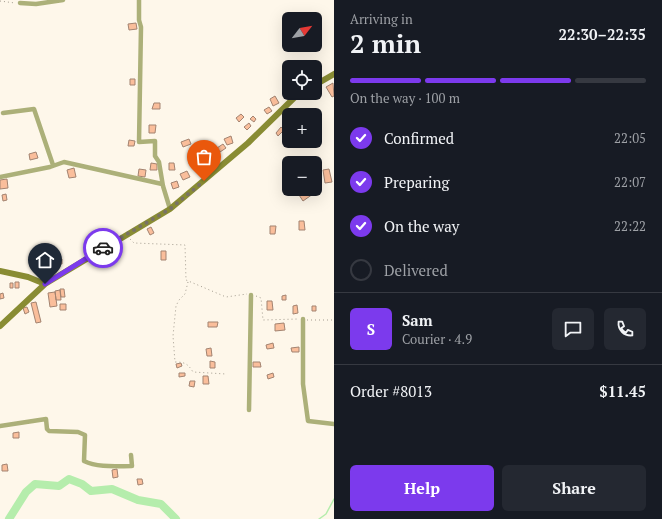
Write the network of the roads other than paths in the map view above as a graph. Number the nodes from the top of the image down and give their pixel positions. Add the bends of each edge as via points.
1 (63, 0) edge
2 (139, 0) edge
3 (20, 3) road end
4 (334, 74) edge
5 (322, 81) edge
6 (292, 100) edge
7 (3, 113) dead end
8 (53, 165) junction
9 (0, 177) edge
10 (162, 184) junction
11 (170, 209) junction
12 (0, 271) edge
13 (45, 284) junction
14 (251, 295) road end
15 (303, 319) road end
16 (0, 326) edge
17 (249, 410) dead end
18 (334, 424) edge
19 (0, 426) edge
20 (131, 455) dead end

1 - 3 street via 36,4
2 - 10 street via 139,142 155,141 155,156 159,162
4 - 5 street
6 - 11 street via 248,143
7 - 8 street via 34,110
8 - 9 street
8 - 10 street via 64,162
10 - 11 street
11 - 13 street
12 - 13 street via 28,277
13 - 16 street
14 - 17 street
15 - 18 street via 303,384 308,421
19 - 20 street via 46,419 49,431 78,432 85,435 84,461 101,466 132,466

